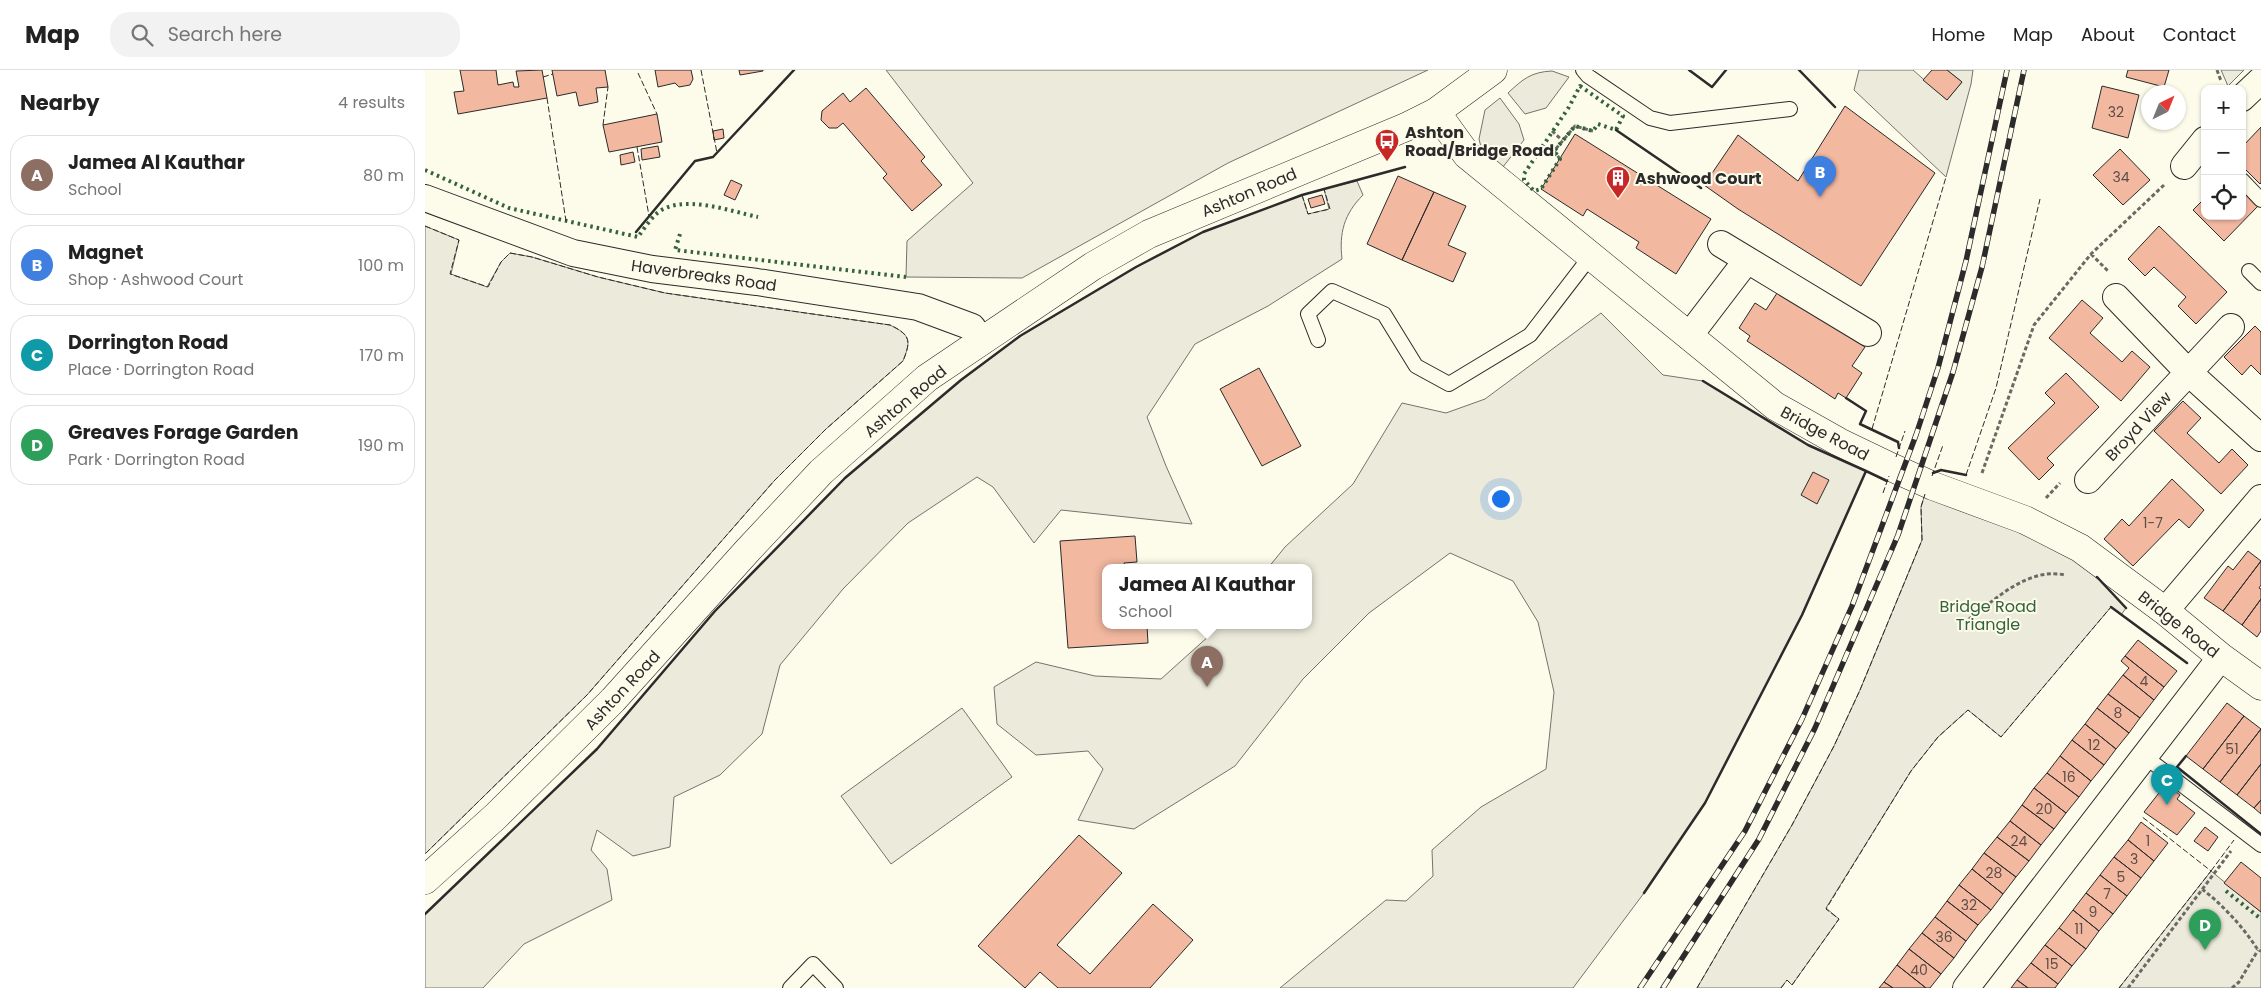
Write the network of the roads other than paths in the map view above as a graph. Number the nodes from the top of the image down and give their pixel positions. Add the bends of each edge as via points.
1 (1493, 70) edge
2 (1583, 70) edge
3 (2261, 80) edge
4 (2246, 94) edge
5 (1790, 109) dead end
6 (1436, 112) junction
7 (2201, 145) edge
8 (2184, 166) road end
9 (2246, 184) edge
10 (425, 198) edge
11 (2261, 200) edge
12 (1721, 244) dead end
13 (1590, 257) junction
14 (1747, 260) junction
15 (2249, 271) dead end
16 (2261, 283) edge
17 (2116, 297) dead end
18 (2231, 326) dead end
19 (1868, 333) dead end
20 (1689, 336) junction
21 (1318, 340) dead end
22 (982, 341) junction
23 (2188, 372) junction
24 (2261, 438) edge
25 (2088, 480) road end
26 (2261, 498) edge
27 (2165, 611) junction
28 (2221, 657) junction
29 (2261, 686) edge
30 (2144, 756) junction
31 (2261, 845) edge
32 (425, 880) edge
33 (791, 988) edge
34 (836, 988) edge
35 (1966, 988) edge

1 - 6 main road, Ashton Road
2 - 5 lane via 1650,118 1670,123
3 - 4 street
6 - 13 main road, Bridge Road via 1467,155
6 - 22 main road, Ashton Road via 1406,128 1149,234 1093,266
7 - 8 street
9 - 11 lane
10 - 22 street, Haverbreaks Road via 573,253 652,269 918,307 972,327
12 - 14 street
13 - 20 main road, Bridge Road
13 - 21 lane via 1530,335 1449,384 1416,366 1384,314 1332,291 1307,314
14 - 19 street
14 - 20 street
15 - 16 lane
17 - 23 street
18 - 23 street, Broyd View
20 - 27 main road, Bridge Road via 1775,406 1839,442 1933,486 2025,520 2080,548
22 - 32 main road, Ashton Road via 927,378 821,472 588,726
23 - 24 street
23 - 25 street, Broyd View
26 - 27 street
27 - 28 main road, Bridge Road
28 - 29 main road, Bridge Road
28 - 30 street
30 - 31 lane
30 - 35 street
33 - 34 lane via 813,964

